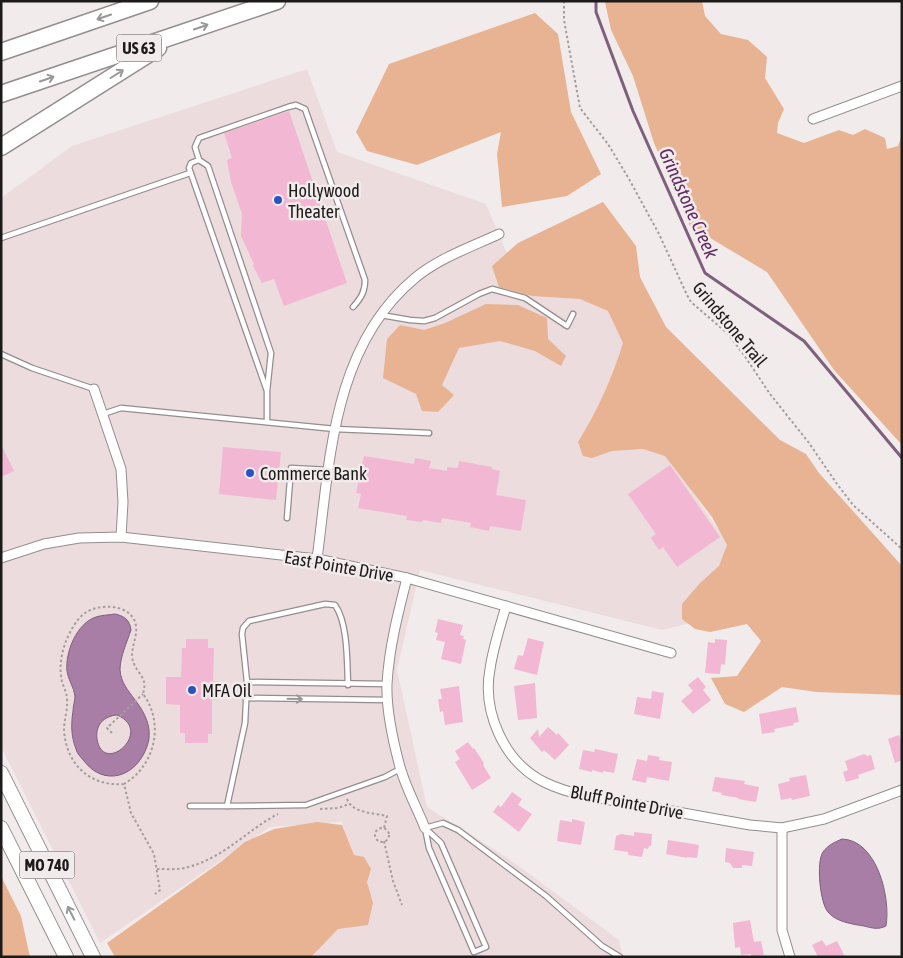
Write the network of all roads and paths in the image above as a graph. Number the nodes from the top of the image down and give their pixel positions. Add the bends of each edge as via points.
1 (150, 1) edge
2 (277, 1) edge
3 (564, 1) edge
4 (182, 34) junction
5 (1, 52) edge
6 (902, 86) edge
7 (1, 94) edge
8 (813, 119) dead end
9 (1, 147) edge
10 (199, 160) junction
11 (190, 172) junction
12 (499, 234) dead end
13 (1, 238) edge
14 (354, 307) dead end
15 (573, 314) dead end
16 (380, 315) junction
17 (1, 354) edge
18 (94, 389) joint
19 (267, 391) junction
20 (103, 414) junction
21 (267, 422) junction
22 (335, 429) junction
23 (428, 433) dead end
24 (329, 470) junction
25 (287, 518) dead end
26 (121, 537) junction
27 (902, 549) edge
28 (1, 558) edge
29 (317, 559) junction
30 (407, 578) junction
31 (506, 606) junction
32 (671, 653) dead end
33 (247, 682) junction
34 (348, 684) junction
35 (387, 684) junction
36 (143, 694) junction
37 (246, 698) junction
38 (387, 700) junction
39 (112, 733) dead end
40 (401, 769) junction
41 (1, 773) edge
42 (124, 784) junction
43 (902, 790) edge
44 (344, 792) junction
45 (349, 804) junction
46 (190, 806) dead end
47 (228, 806) junction
48 (316, 810) dead end
49 (281, 813) dead end
50 (1, 828) edge
51 (384, 828) junction
52 (425, 828) junction
53 (782, 828) junction
54 (384, 841) junction
55 (157, 869) junction
56 (155, 894) dead end
57 (402, 905) dead end
58 (66, 957) edge
59 (93, 957) edge
60 (620, 957) edge
61 (790, 957) edge

1 -> 5 highway, US 63
4 -> 2 highway, US 63
3 - 27 path, Grindstone Trail via 564,20 580,108 608,144 629,179 687,296 728,334 853,505
7 -> 4 highway, US 63
9 -> 4 highway
6 - 8 street
10 - 11 lane via 191,163
10 - 14 lane via 195,147 199,138 288,107 296,105 305,109 365,280 362,297
10 - 19 lane via 208,166 271,353
11 - 13 lane
11 - 19 lane
12 - 16 street via 440,262 415,278
15 - 16 lane via 567,326 525,298 492,288 435,318 410,320
16 - 22 street via 361,344 345,385
17 - 18 lane
18 - 20 street
19 - 21 lane
20 - 21 lane via 121,408
20 - 26 street via 121,469
21 - 22 lane
22 - 23 lane
22 - 24 street
24 - 25 lane via 291,468
24 - 29 street
26 - 28 street, East Pointe Drive via 79,538 44,544
26 - 29 street, East Pointe Drive
29 - 30 street, East Pointe Drive
30 - 31 street, East Pointe Drive
30 - 35 street via 392,639
31 - 32 street, East Pointe Drive
31 - 53 street, Bluff Pointe Drive via 489,670 488,697 495,725 508,750 522,766 565,791
33 - 34 lane
33 - 34 lane via 242,634 249,621 325,604 335,605 340,612
33 - 37 lane
34 - 35 lane
35 - 38 street
36 - 39 path via 107,728
36 - 42 path via 152,713 152,750 138,774
36 - 42 path via 145,681 133,662 137,630 134,619 125,610 116,608 86,612 67,639 61,657 61,676 68,698 66,740 74,760 92,780
37 -> 38 lane
37 - 47 lane
38 - 40 street
40 - 44 lane
40 - 52 street
59 -> 41 main road, MO 740
42 - 55 path via 132,813 154,854
43 - 53 street, Bluff Pointe Drive via 824,819
44 - 45 path
44 - 47 lane via 306,805
45 - 48 path
45 - 51 path via 356,809 387,816
46 - 47 lane
49 - 55 path via 233,846 202,862 186,868
50 - 58 main road, MO 740
51 - 54 path via 389,835
51 - 54 path via 376,833 377,840
52 - 52 lane via 429,848 474,952 486,947 441,843
52 - 60 lane via 443,823 458,830
53 - 61 street via 782,930
54 - 57 path
55 - 56 path via 160,890

